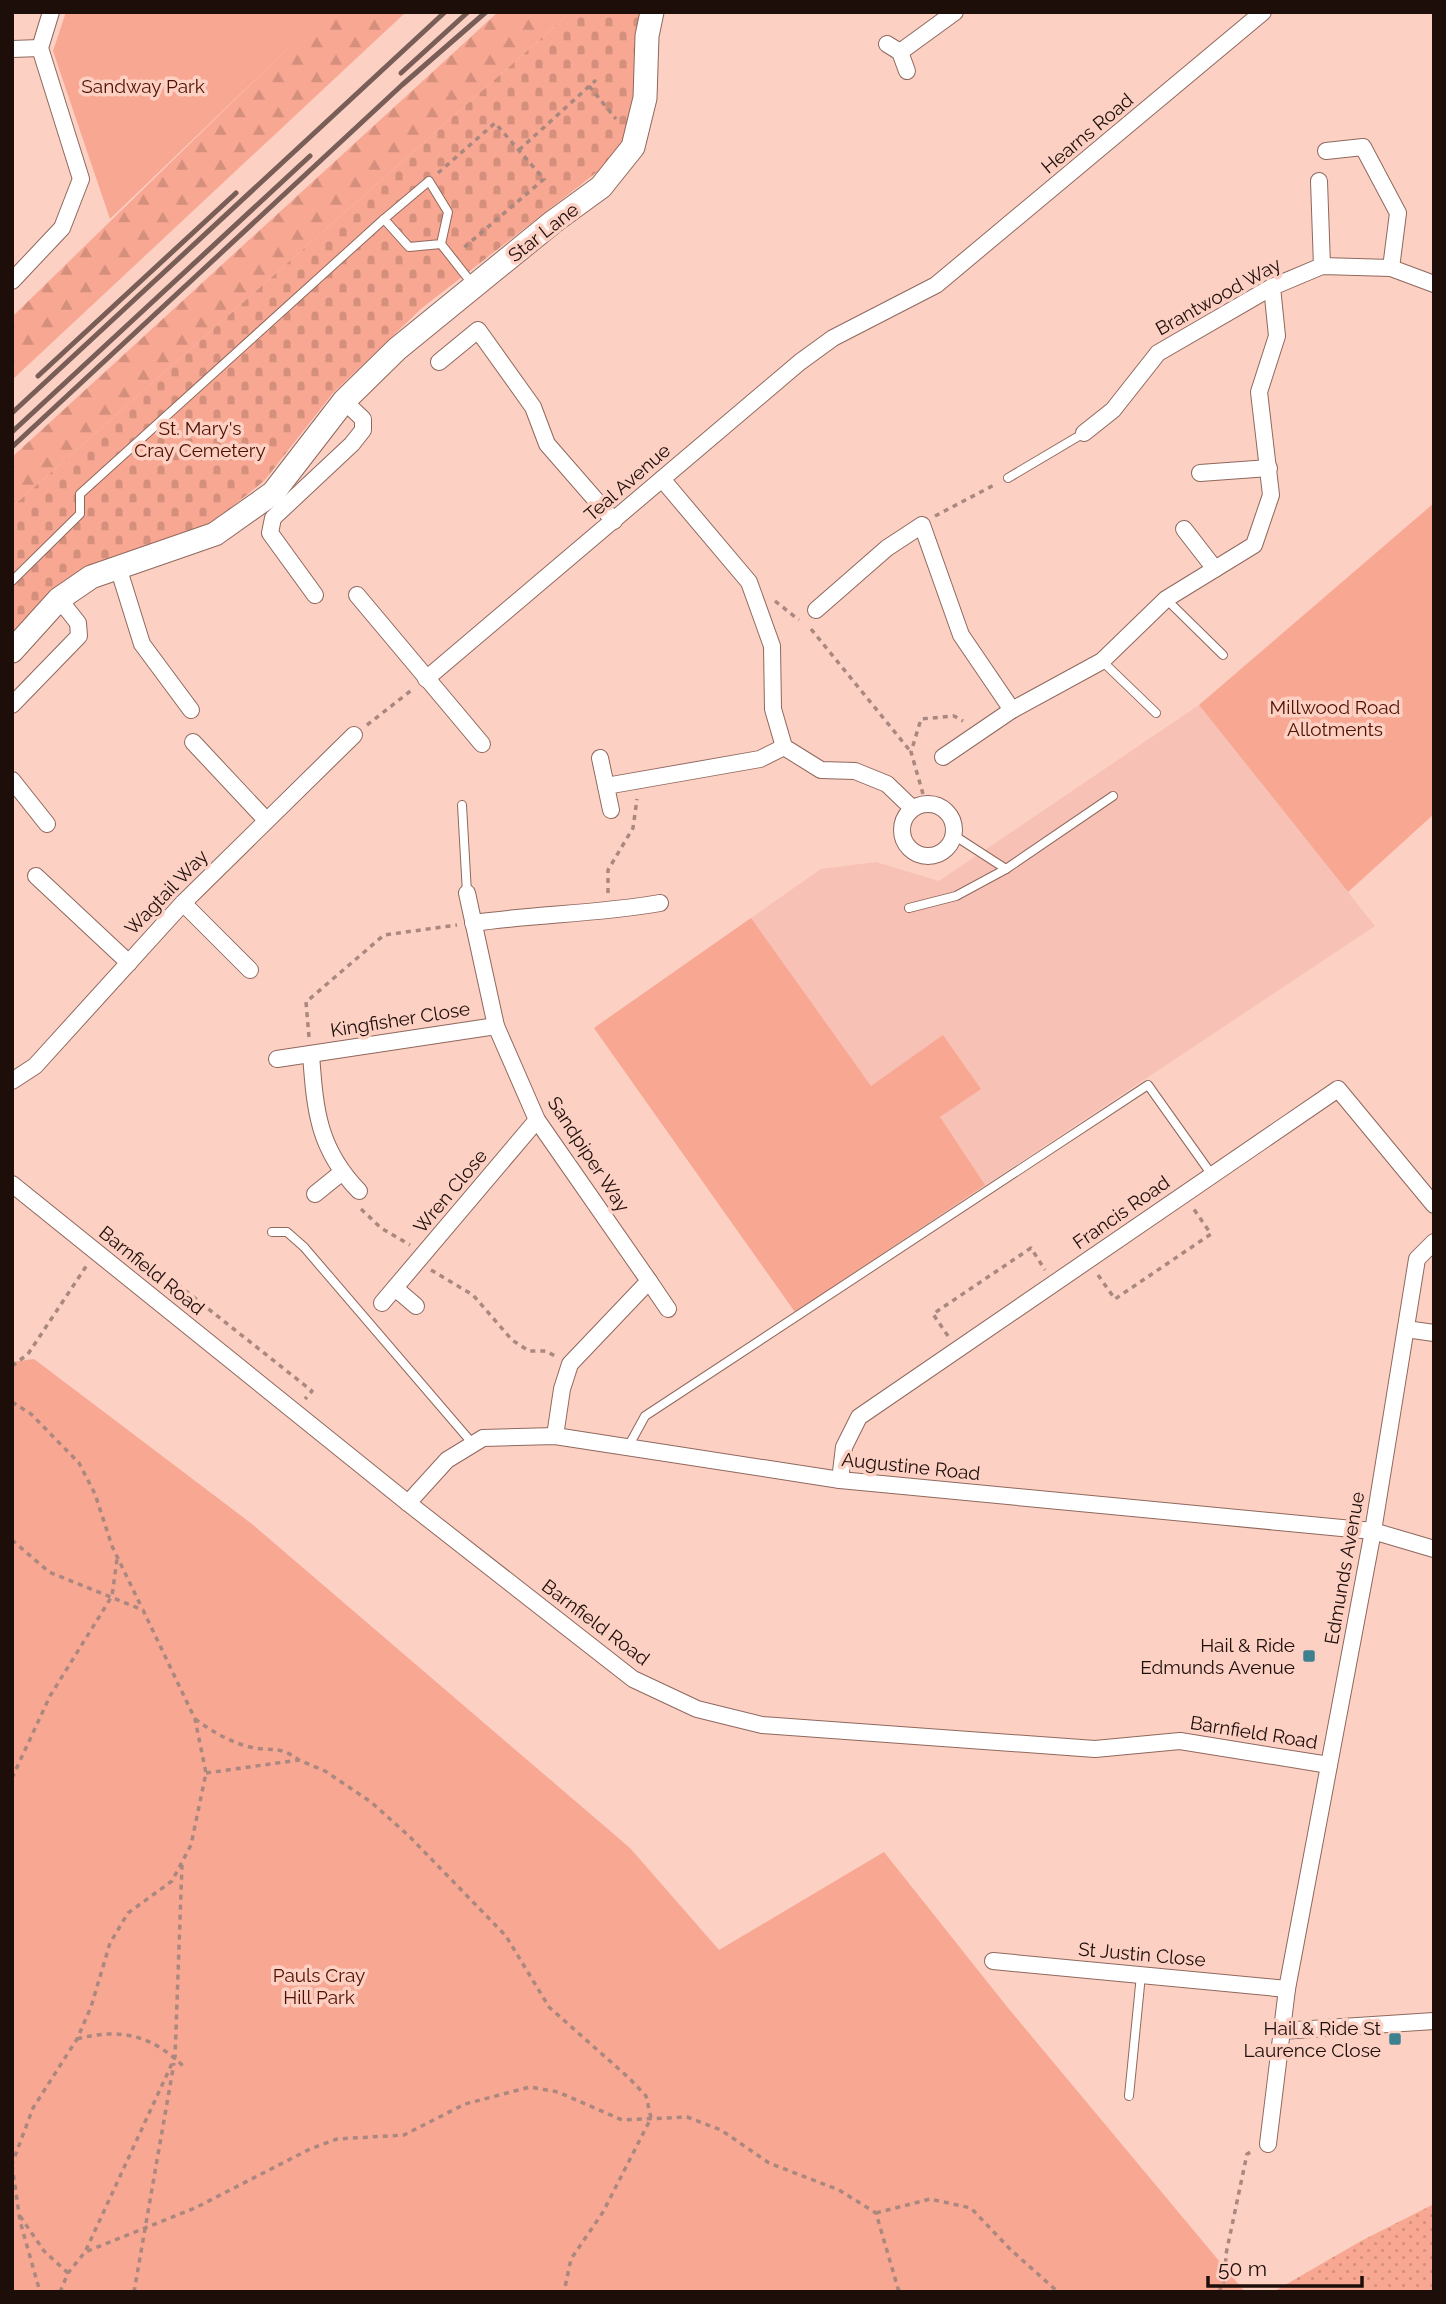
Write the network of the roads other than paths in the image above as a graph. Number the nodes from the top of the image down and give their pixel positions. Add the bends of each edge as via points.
1 (51, 12) edge
2 (652, 12) edge
3 (955, 12) edge
4 (1263, 12) edge
5 (40, 48) junction
6 (12, 49) edge
7 (906, 71) dead end
8 (1326, 151) dead end
9 (1319, 181) dead end
10 (384, 219) junction
11 (441, 244) junction
12 (1322, 266) junction
13 (1391, 268) junction
14 (12, 281) edge
15 (1434, 284) edge
16 (936, 285) joint
17 (474, 286) junction
18 (1272, 287) junction
19 (439, 362) dead end
20 (344, 401) junction
21 (1083, 433) joint
22 (1269, 468) junction
23 (1200, 472) dead end
24 (1008, 478) road end
25 (662, 479) junction
26 (614, 521) junction
27 (1184, 529) dead end
28 (118, 567) junction
29 (1215, 569) junction
30 (12, 581) edge
31 (315, 594) dead end
32 (357, 595) dead end
33 (59, 599) junction
34 (1166, 599) junction
35 (816, 610) dead end
36 (12, 651) edge
37 (1223, 655) dead end
38 (1102, 661) junction
39 (426, 679) junction
40 (12, 705) edge
41 (191, 710) dead end
42 (1012, 710) junction
43 (1156, 713) dead end
44 (354, 735) road end
45 (194, 742) dead end
46 (482, 744) dead end
47 (784, 747) junction
48 (943, 757) dead end
49 (600, 758) dead end
50 (12, 780) edge
51 (606, 786) junction
52 (1113, 796) dead end
53 (461, 805) dead end
54 (912, 808) junction
55 (611, 810) dead end
56 (266, 820) junction
57 (47, 824) dead end
58 (955, 836) junction
59 (1006, 869) junction
60 (36, 876) dead end
61 (467, 893) joint
62 (183, 903) junction
63 (660, 903) dead end
64 (909, 908) dead end
65 (473, 923) junction
66 (129, 963) junction
67 (250, 970) dead end
68 (496, 1026) junction
69 (311, 1054) junction
70 (277, 1059) dead end
71 (12, 1082) edge
72 (537, 1120) junction
73 (341, 1172) junction
74 (1212, 1175) junction
75 (12, 1184) edge
76 (359, 1191) road end
77 (315, 1194) dead end
78 (1434, 1205) edge
79 (271, 1231) dead end
80 (1434, 1242) edge
81 (649, 1281) junction
82 (395, 1288) junction
83 (383, 1303) dead end
84 (416, 1307) dead end
85 (668, 1310) dead end
86 (1406, 1329) junction
87 (1434, 1333) edge
88 (555, 1436) junction
89 (473, 1444) junction
90 (628, 1447) junction
91 (840, 1480) junction
92 (408, 1503) junction
93 (1373, 1531) junction
94 (1434, 1549) edge
95 (1329, 1765) junction
96 (993, 1961) dead end
97 (1141, 1975) junction
98 (1287, 1989) junction
99 (1434, 2021) edge
100 (1281, 2031) junction
101 (1129, 2096) dead end
102 (1268, 2144) road end

1 - 5 street
2 - 17 street, Star Lane via 645,98 633,147 601,187
3 - 7 street via 893,48
4 - 16 street, Hearns Road
5 - 6 street
5 - 14 street via 81,179 62,228
8 - 13 street via 1363,147 1398,214
9 - 12 street
10 - 11 lane via 409,247
10 - 11 lane via 429,181 448,212
10 - 30 lane via 80,494 80,514
11 - 17 lane
12 - 13 street, Brantwood Way
12 - 18 street, Brantwood Way
13 - 15 street, Brantwood Way
16 - 25 street, Teal Avenue via 810,354
17 - 20 street, Star Lane via 397,349
18 - 21 street, Brantwood Way via 1158,353 1113,410
18 - 22 street via 1277,336 1259,392
19 - 26 street via 478,330 533,407 547,444
20 - 28 street, Star Lane via 273,493 215,534
20 - 31 street via 363,419 363,430 271,525 270,533 279,548
21 - 24 lane
22 - 23 street
22 - 29 street via 1270,495 1254,545
25 - 26 street, Teal Avenue
25 - 47 street via 749,582 772,646 773,709
26 - 39 street, Teal Avenue
27 - 29 street
28 - 33 street, Star Lane via 91,577
28 - 41 street via 142,644
29 - 34 street
32 - 39 street
33 - 36 street, Star Lane
33 - 40 street via 78,623 79,636
34 - 37 lane
34 - 38 street
35 - 42 street via 887,548 922,525 961,635
38 - 42 street
38 - 43 lane
39 - 46 street
42 - 48 street
44 - 56 street, Wagtail Way
45 - 56 street
47 - 51 street via 760,759
47 - 54 street via 821,770 855,771 887,784
49 - 51 street
50 - 57 street
51 - 55 street
52 - 59 lane
53 - 61 lane
54 - 58 street via 926,803 942,806 953,819
54 - 58 street via 902,822 903,839 914,853 930,857 946,851
56 - 62 street, Wagtail Way
58 - 59 lane
59 - 64 lane via 956,897
60 - 66 street
61 - 65 street, Sandpiper Way
62 - 66 street, Wagtail Way
62 - 67 street
63 - 65 street
65 - 68 street, Sandpiper Way
66 - 71 street, Wagtail Way via 35,1066
68 - 69 street, Kingfisher Close
68 - 72 street, Sandpiper Way
69 - 70 street, Kingfisher Close
69 - 73 street, Kingfisher Close via 316,1116
72 - 81 street, Sandpiper Way
72 - 82 street, Wren Close
73 - 76 street, Kingfisher Close
73 - 77 street
74 - 78 street, Francis Road via 1338,1089
74 - 90 lane via 1148,1085 645,1416
74 - 91 street, Francis Road via 859,1417 844,1447
75 - 92 street, Barnfield Road
79 - 89 lane via 287,1232 304,1247
80 - 86 street, Edmunds Avenue via 1417,1259
81 - 85 street, Sandpiper Way
81 - 88 street via 570,1364
82 - 83 street, Wren Close
82 - 84 street
86 - 87 street
86 - 93 street, Edmunds Avenue
88 - 89 street, Augustine Road via 483,1438
88 - 90 street, Augustine Road
89 - 92 street, Augustine Road via 447,1460
90 - 91 street, Augustine Road
91 - 93 street, Augustine Road
92 - 95 street, Barnfield Road via 633,1679 697,1709 762,1725 1095,1749 1180,1741
93 - 94 street, Augustine Road
93 - 95 street, Edmunds Avenue
95 - 98 street, Edmunds Avenue
96 - 97 street, St Justin Close
97 - 98 street, St Justin Close
97 - 101 lane
98 - 100 street, Edmunds Avenue
99 - 100 street
100 - 102 street, Edmunds Avenue

